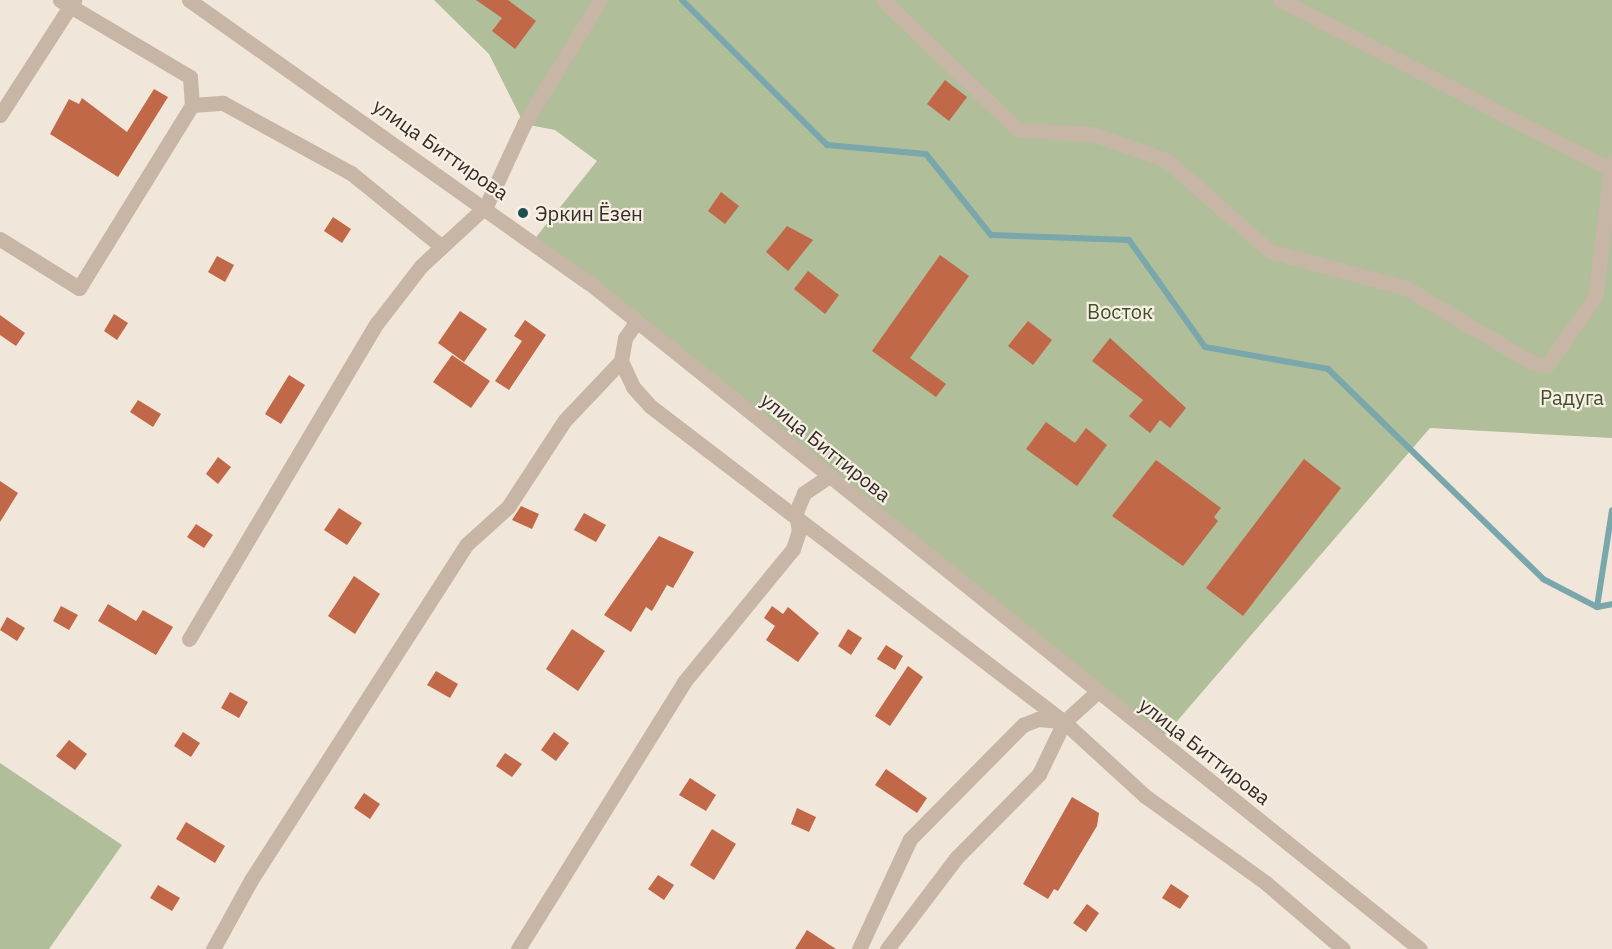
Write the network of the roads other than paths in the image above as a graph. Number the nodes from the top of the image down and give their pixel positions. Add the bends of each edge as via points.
1 (189, 0) edge
2 (600, 0) edge
3 (883, 0) edge
4 (1280, 0) edge
5 (68, 2) edge
6 (192, 105) junction
7 (0, 115) edge
8 (1610, 166) edge
9 (486, 206) junction
10 (0, 239) edge
11 (442, 247) junction
12 (637, 321) junction
13 (621, 361) junction
14 (829, 476) junction
15 (795, 512) junction
16 (189, 639) dead end
17 (1096, 693) junction
18 (1064, 722) junction
19 (213, 949) edge
20 (518, 949) edge
21 (859, 949) edge
22 (887, 949) edge
23 (1343, 949) edge
24 (1420, 949) edge

1 - 9 street, улица Биттирова
2 - 9 street via 524,124
3 - 8 street via 1018,130 1093,134 1166,160 1270,251 1406,288 1531,362 1547,365 1595,297
4 - 8 street
5 - 6 street via 190,77
5 - 7 street
6 - 10 street via 78,288
6 - 11 street via 223,103 250,114 351,173
9 - 11 street
9 - 12 street, улица Биттирова
11 - 16 street via 377,323
12 - 13 street via 625,338
12 - 14 street, улица Биттирова
13 - 15 street via 650,406
13 - 19 street via 565,420 508,507 467,544 251,880
14 - 15 street via 804,493
14 - 17 street, улица Биттирова
15 - 18 street via 902,602
15 - 20 street via 799,531 793,549 684,682
17 - 18 street
17 - 24 street, улица Биттирова
18 - 21 street via 1038,719 1023,726 935,810 895,864 875,924
18 - 22 street via 1039,774 956,858
18 - 23 street via 1145,796 1266,883

